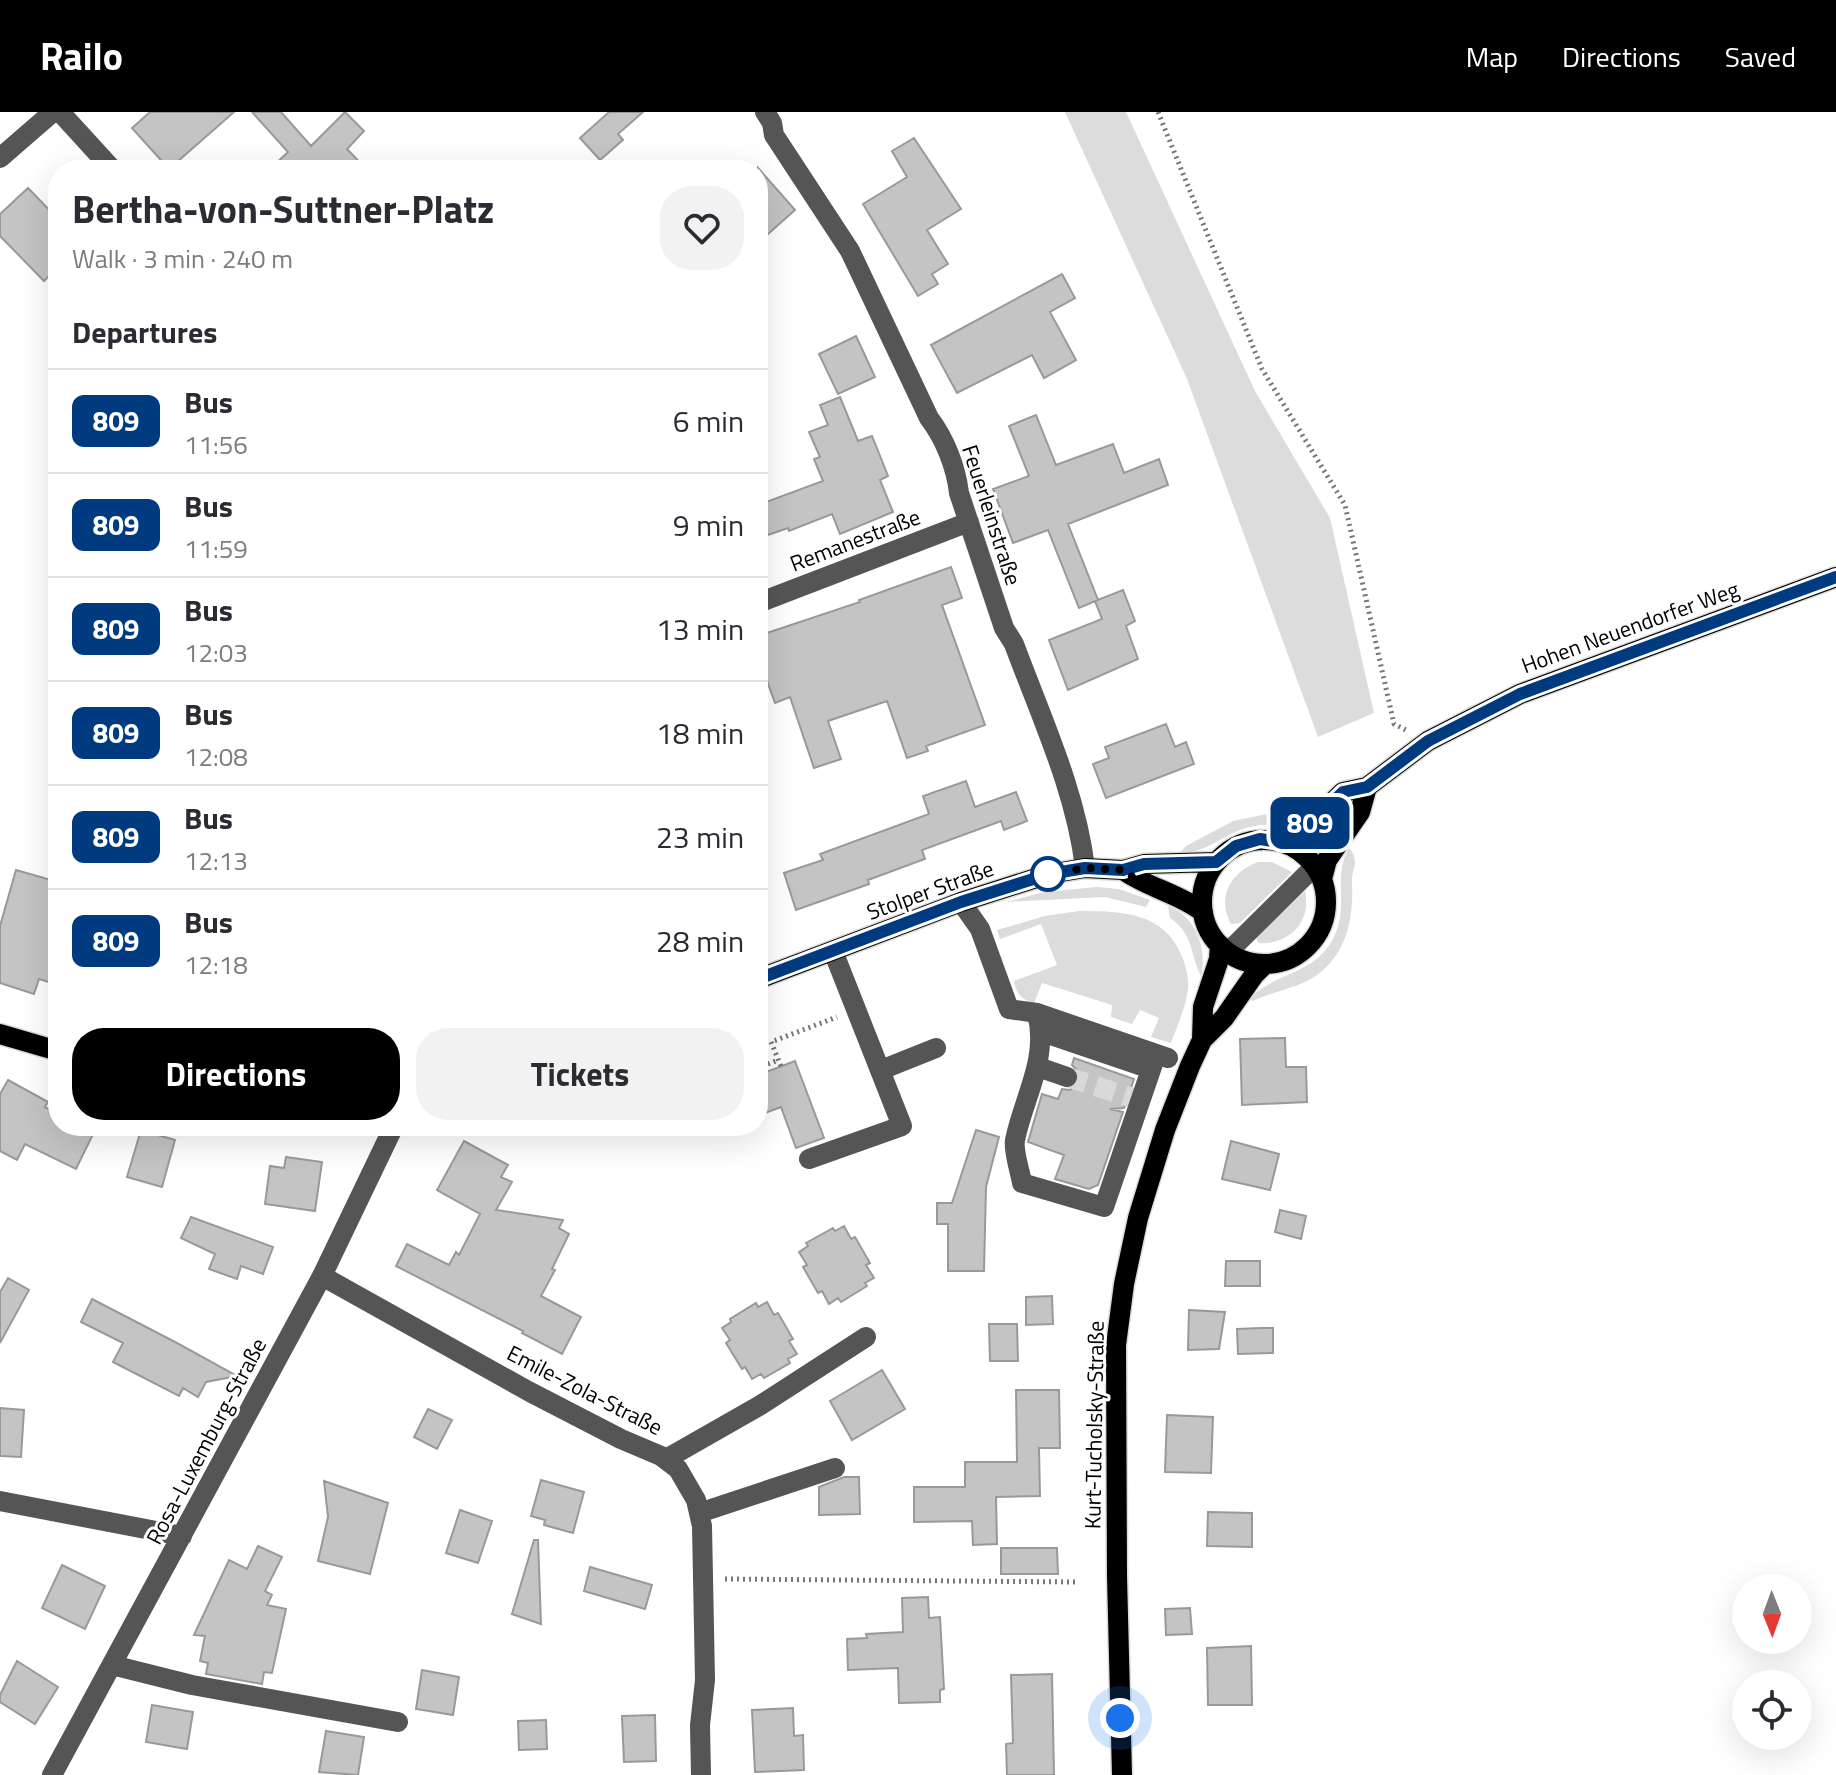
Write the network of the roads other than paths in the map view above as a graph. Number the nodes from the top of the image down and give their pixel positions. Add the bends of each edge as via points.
1 (53, 112) edge
2 (60, 112) edge
3 (765, 112) edge
4 (0, 158) edge
5 (104, 160) edge
6 (969, 522) junction
7 (1836, 577) edge
8 (768, 599) edge
9 (1367, 787) junction
10 (1285, 843) junction
11 (1216, 862) junction
12 (1085, 868) junction
13 (1123, 870) junction
14 (1319, 872) junction
15 (961, 902) junction
16 (1203, 912) junction
17 (1224, 948) junction
18 (833, 951) junction
19 (1265, 964) junction
20 (768, 975) edge
21 (1039, 1022) junction
22 (0, 1034) edge
23 (1202, 1040) junction
24 (48, 1048) edge
25 (936, 1048) dead end
26 (1038, 1067) junction
27 (881, 1070) junction
28 (1067, 1077) tunnel mouth
29 (389, 1136) edge
30 (809, 1159) dead end
31 (322, 1276) junction
32 (866, 1337) dead end
33 (666, 1459) junction
34 (835, 1468) dead end
35 (0, 1501) edge
36 (699, 1513) junction
37 (182, 1536) junction
38 (112, 1665) junction
39 (398, 1722) dead end
40 (52, 1775) edge
41 (701, 1775) edge
42 (1122, 1775) edge

1 - 4 street
2 - 5 street
3 - 6 street, Feuerleinstraße via 774,135 850,251 937,429
6 - 8 street, Remanestraße
6 - 12 street, Feuerleinstraße via 1067,790 1081,832
7 - 9 main road, Hohen Neuendorfer Weg via 1520,694 1428,741
9 - 10 main road, Hohen Neuendorfer Weg via 1343,792
9 - 14 main road via 1360,812
10 - 11 main road via 1260,839 1236,846
10 - 14 main road via 1307,856
11 - 13 main road, Stolper Straße via 1144,864
11 - 16 main road via 1207,877
12 - 13 main road, Stolper Straße
12 - 15 main road, Stolper Straße
13 - 16 main road, Stolper Straße
14 - 17 street
14 - 19 main road via 1326,902 1322,925 1308,945 1288,959
15 - 18 main road, Stolper Straße
15 - 21 street via 980,929 1009,1009
16 - 17 main road
17 - 19 main road via 1245,961
17 - 23 main road, Kurt-Tucholsky-Straße via 1203,1007
18 - 20 main road, Stolper Straße
18 - 27 street
19 - 23 main road, Kurt-Tucholsky-Straße
21 - 26 street
21 - 26 street via 1158,1061 1137,1099 1104,1207 1022,1183 1014,1143
22 - 24 main road
23 - 42 main road, Kurt-Tucholsky-Straße via 1165,1130 1138,1218 1116,1345
25 - 27 street
26 - 28 street
27 - 30 street via 902,1126
29 - 31 street, Rosa-Luxemburg-Straße
31 - 33 street, Emile-Zola-Straße via 530,1392
31 - 37 street, Rosa-Luxemburg-Straße
32 - 33 street
33 - 36 street, Emile-Zola-Straße via 689,1485
34 - 36 street
35 - 37 street
36 - 41 street, Emile-Zola-Straße via 705,1680
37 - 38 street, Rosa-Luxemburg-Straße
38 - 39 street
38 - 40 street, Rosa-Luxemburg-Straße

